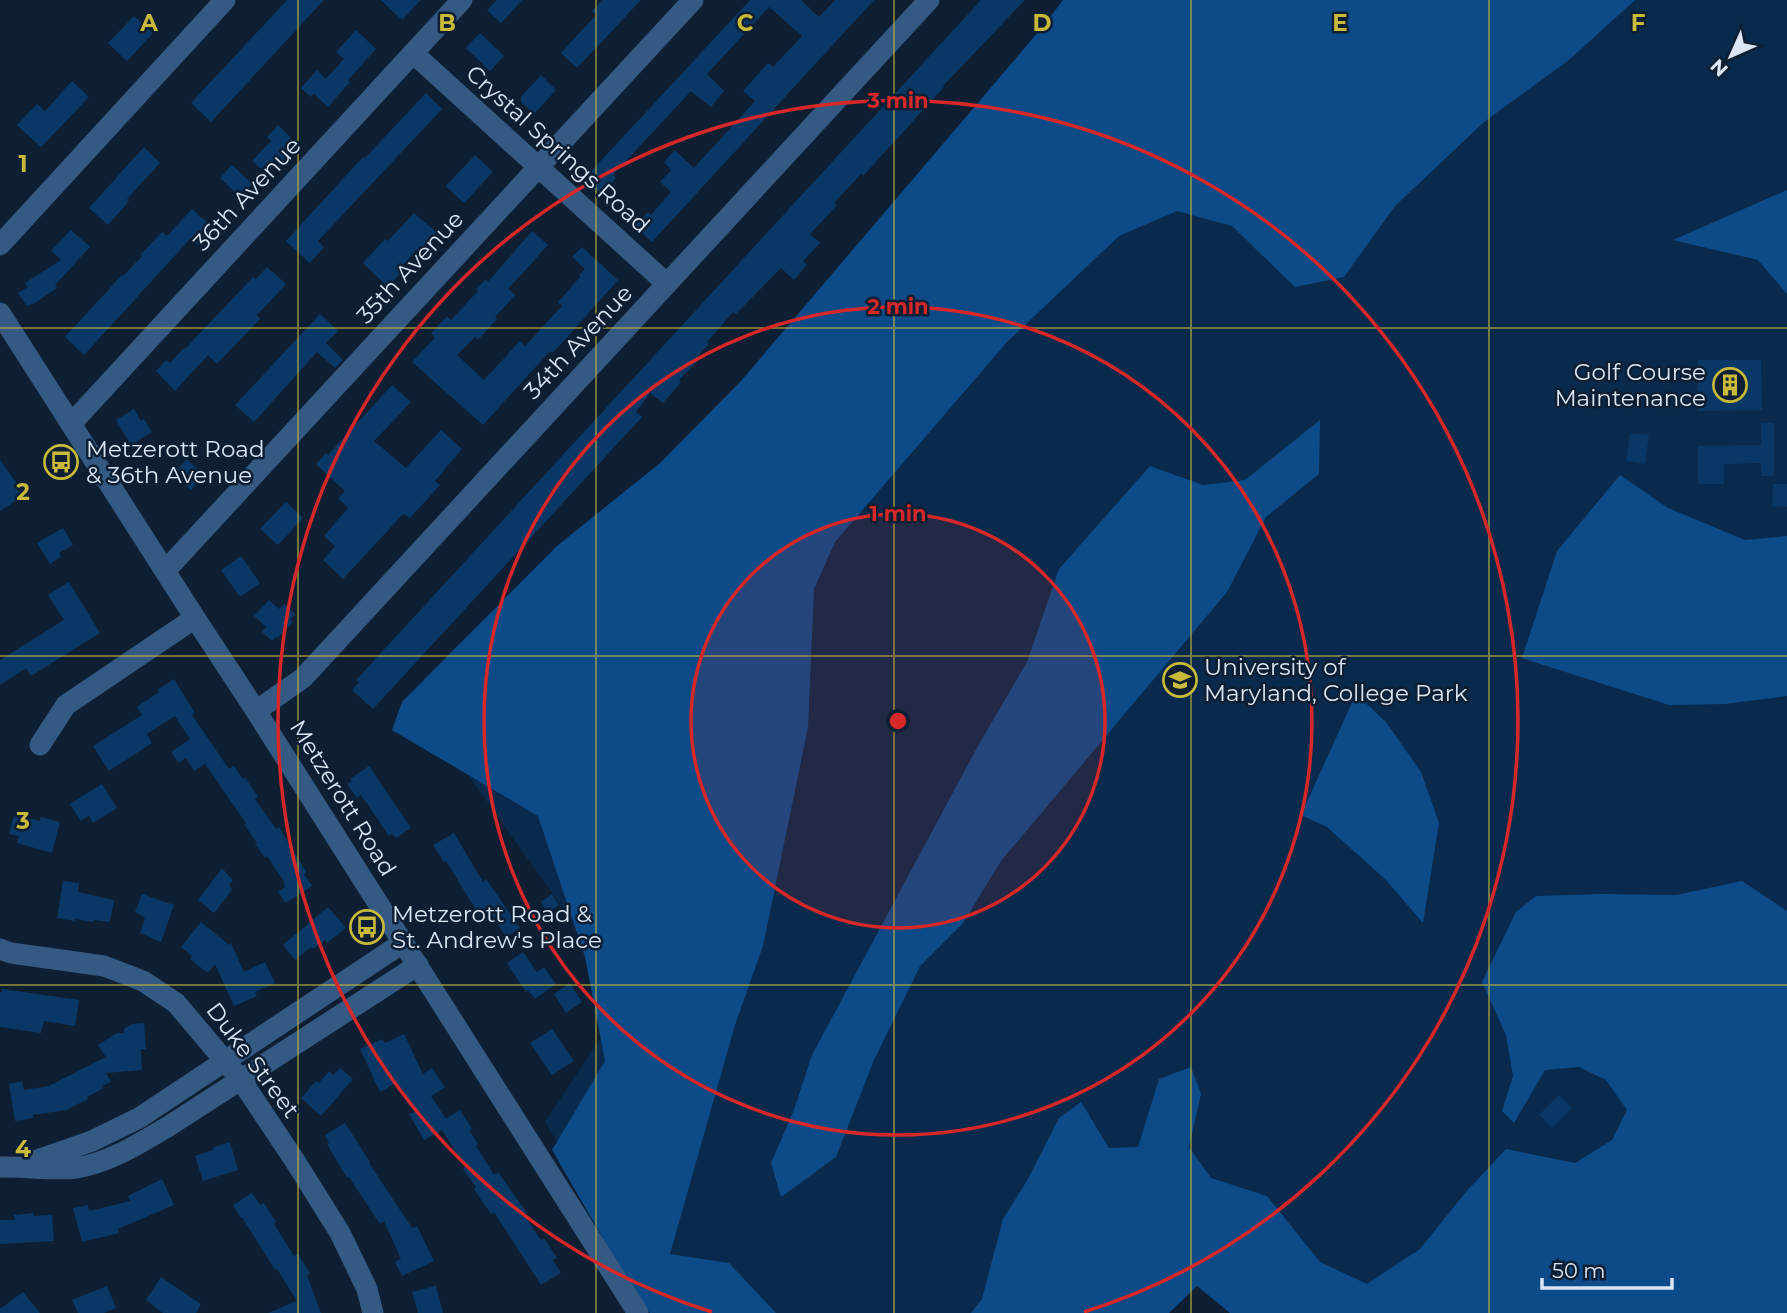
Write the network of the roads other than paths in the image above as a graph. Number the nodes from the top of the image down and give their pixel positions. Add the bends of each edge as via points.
1 (225, 0) edge
2 (462, 0) edge
3 (693, 0) edge
4 (929, 0) edge
5 (413, 53) junction
6 (539, 167) junction
7 (0, 245) edge
8 (667, 284) junction
9 (0, 313) edge
10 (71, 424) junction
11 (165, 571) junction
12 (195, 618) junction
13 (256, 711) junction
14 (40, 745) dead end
15 (404, 942) junction
16 (0, 949) edge
17 (418, 965) junction
18 (225, 1061) junction
19 (241, 1080) junction
20 (10, 1166) edge
21 (373, 1313) edge
22 (638, 1313) edge

1 - 7 street
2 - 5 street, 36th Avenue
3 - 6 street, 35th Avenue
4 - 8 street, 34th Avenue
5 - 6 street, Crystal Springs Road
5 - 10 street, 36th Avenue
6 - 8 street, Crystal Springs Road
6 - 11 street, 35th Avenue
8 - 13 street, 34th Avenue via 303,678
9 - 10 street, Metzerott Road
10 - 11 street, Metzerott Road
11 - 12 street, Metzerott Road
12 - 13 street, Metzerott Road
12 - 14 street via 66,705
13 - 15 street, Metzerott Road
15 - 17 street, Metzerott Road
15 - 18 street
16 - 18 street, Duke Street via 104,966 143,981 176,1003
17 - 19 street
17 - 22 street, Metzerott Road
18 - 19 street, Duke Street
18 - 20 street via 139,1118 92,1141
19 - 20 street via 142,1142 102,1161 76,1168
19 - 21 street, Duke Street via 340,1233 367,1289

